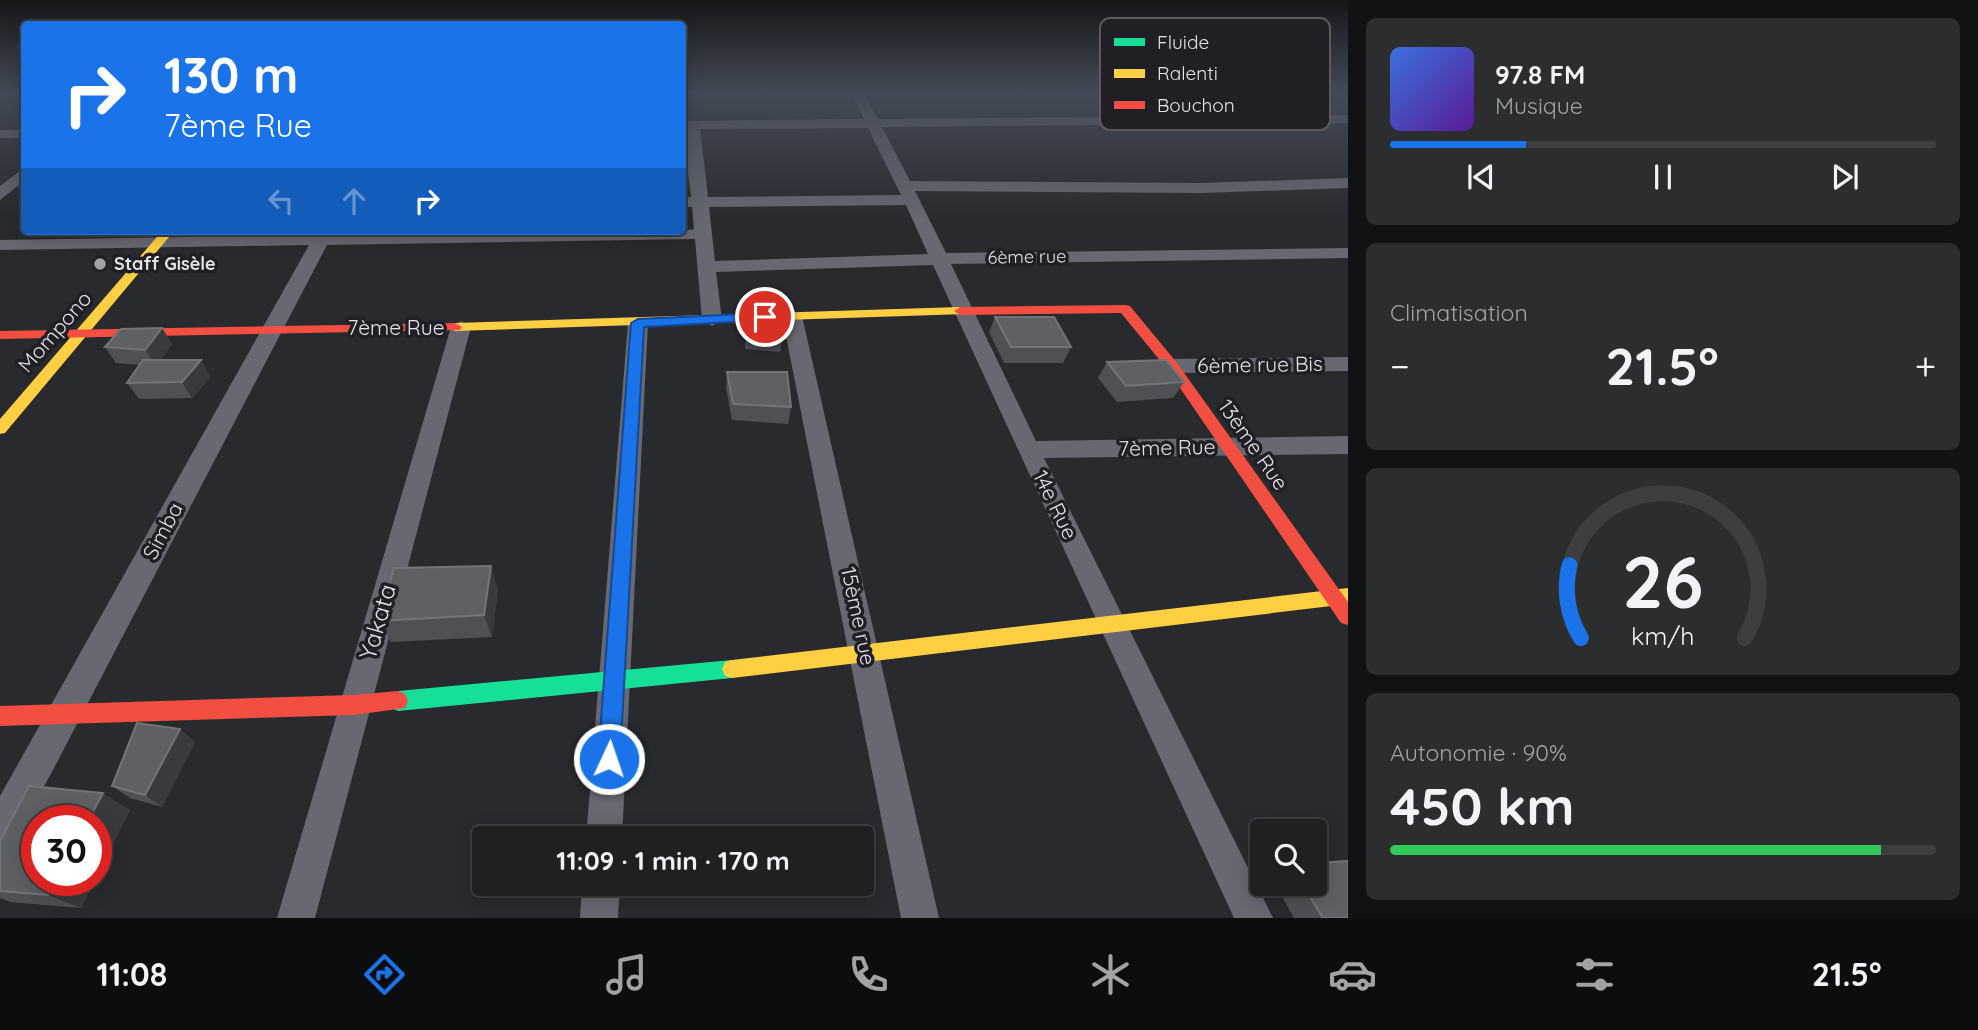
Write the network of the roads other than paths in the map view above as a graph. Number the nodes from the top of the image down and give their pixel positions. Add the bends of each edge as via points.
1 (688, 135) edge
2 (878, 135) edge
3 (689, 154) edge
4 (21, 176) edge
5 (1348, 183) edge
6 (908, 193) junction
7 (0, 195) edge
8 (691, 202) edge
9 (686, 234) edge
10 (701, 234) junction
11 (512, 235) edge
12 (322, 236) edge
13 (163, 237) edge
14 (0, 245) edge
15 (1348, 253) edge
16 (938, 258) junction
17 (705, 267) junction
18 (1115, 307) joint
19 (964, 311) junction
20 (792, 316) junction
21 (712, 320) junction
22 (638, 323) junction
23 (461, 327) junction
24 (269, 329) junction
25 (82, 333) junction
26 (0, 335) edge
27 (1348, 364) edge
28 (1172, 366) junction
29 (0, 429) edge
30 (1348, 445) edge
31 (1228, 446) junction
32 (1028, 450) junction
33 (1340, 596) edge
34 (1348, 617) edge
35 (1114, 622) junction
36 (867, 656) junction
37 (613, 680) junction
38 (355, 705) junction
39 (68, 714) junction
40 (0, 716) edge
41 (605, 826) edge
42 (0, 830) edge
43 (600, 896) edge
44 (296, 918) edge
45 (599, 918) edge
46 (920, 918) edge
47 (1254, 918) edge

1 - 3 street
2 - 6 street, 14e Rue
3 - 8 street
4 - 7 street
5 - 6 street
6 - 8 street
6 - 16 street, 14e Rue
8 - 10 street
9 - 10 street
10 - 17 street
11 - 12 street
12 - 13 street
12 - 24 street, Simba
13 - 14 street
13 - 25 street, Mompono
15 - 16 street, 6ème rue
16 - 17 street, 6ème rue
16 - 19 street, 14e Rue
17 - 21 street
18 - 19 street, 7ème Rue
18 - 28 street, 13ème Rue via 1131,313
19 - 20 street, 7ème Rue
19 - 32 street, 14e Rue
20 - 21 street, 7ème Rue
20 - 36 street, 15ème rue
21 - 22 street, 7ème Rue
22 - 23 street, 7ème Rue
22 - 37 street
23 - 24 street, 7ème Rue
23 - 38 street, Yakata
24 - 25 street, 7ème Rue
24 - 39 street, Simba
25 - 26 street, 7ème Rue
25 - 29 street, Mompono
27 - 28 street, 6ème rue Bis
28 - 31 street, 13ème Rue
30 - 31 street, 7ème Rue
31 - 32 street, 7ème Rue
31 - 33 street, 13ème Rue
32 - 35 street, 14e Rue
33 - 34 street, 13ème Rue
33 - 35 street
35 - 36 street
35 - 47 street, 14e Rue
36 - 37 street
36 - 46 street, 15ème rue
37 - 38 street
37 - 41 street
38 - 39 street
38 - 44 street, Yakata
39 - 40 street
39 - 42 street, Simba
43 - 45 street

